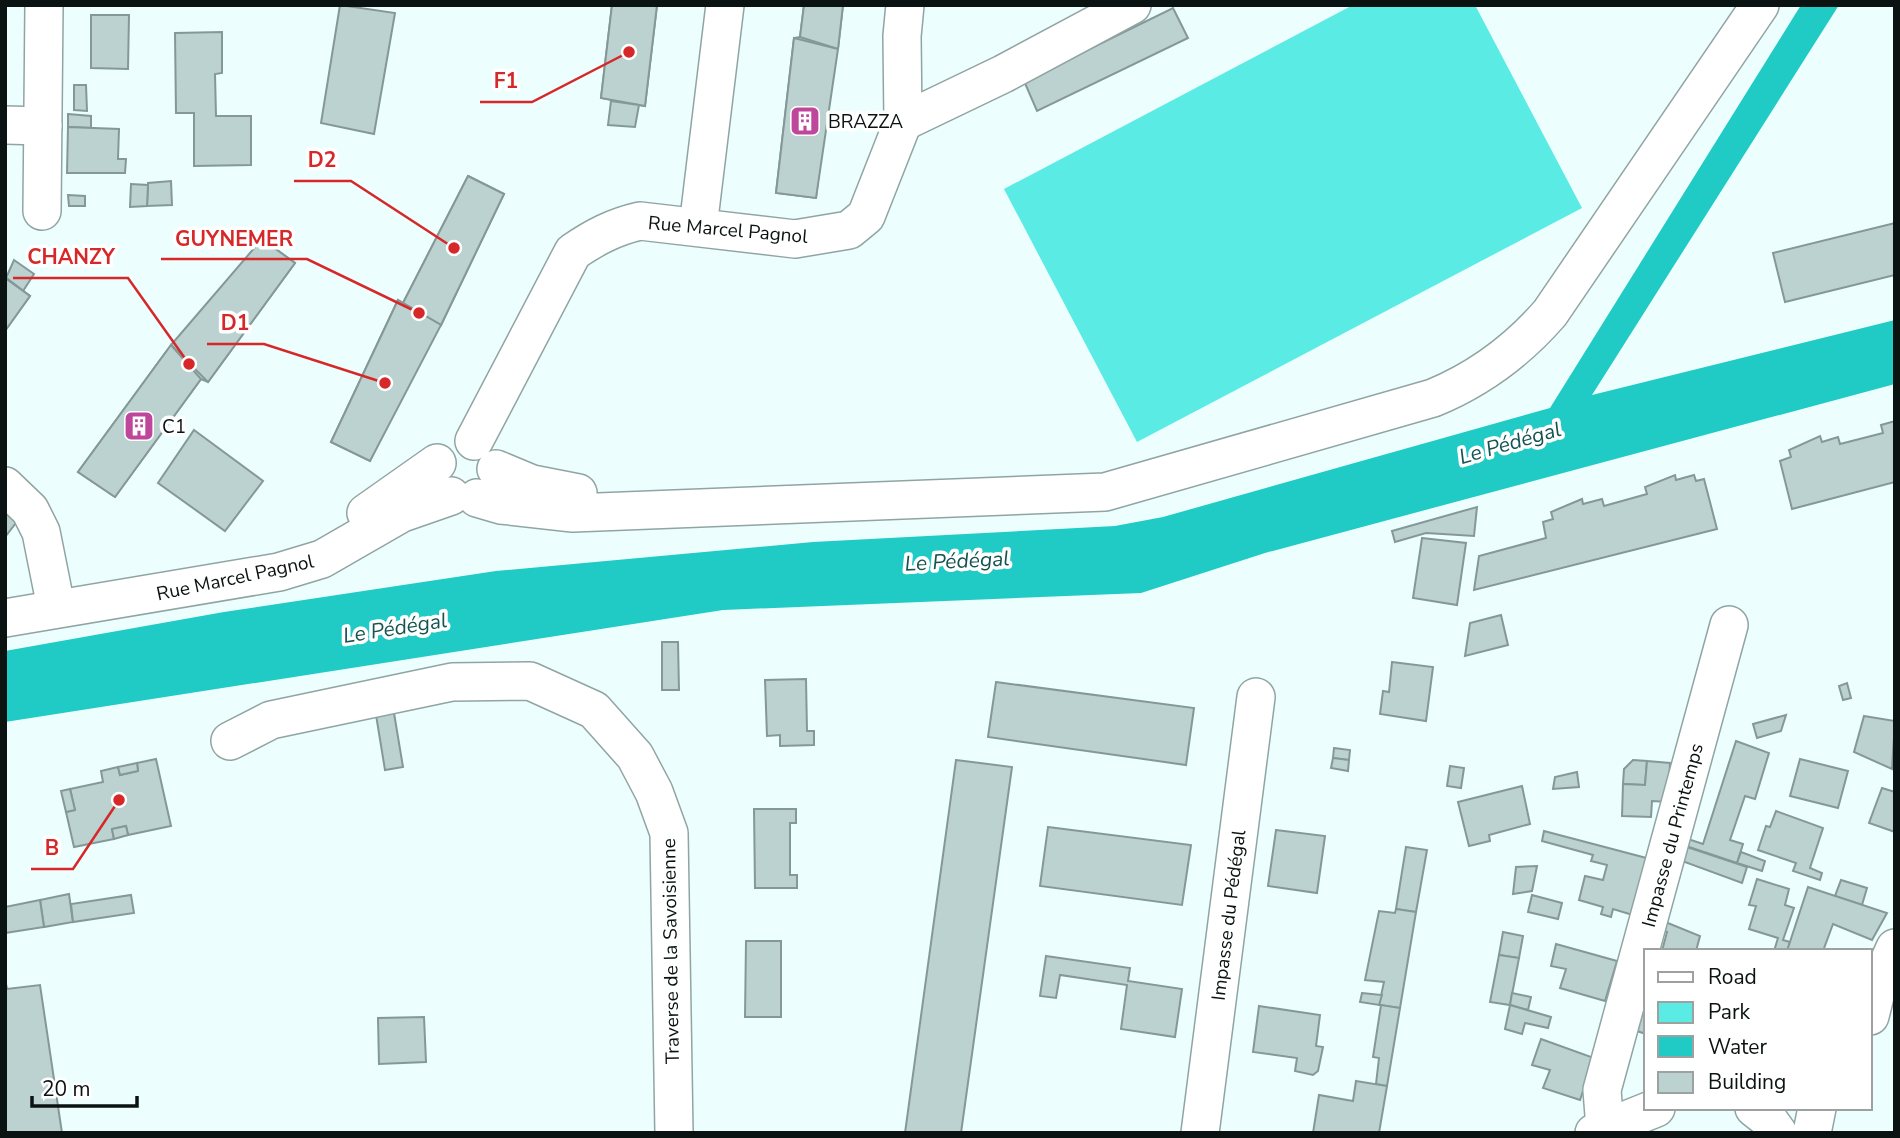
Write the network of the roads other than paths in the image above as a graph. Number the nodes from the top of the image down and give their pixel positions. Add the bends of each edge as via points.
1 (44, 5) edge
2 (725, 5) edge
3 (905, 5) edge
4 (1132, 5) edge
5 (1736, 5) edge
6 (1760, 5) edge
7 (903, 122) junction
8 (5, 125) edge
9 (43, 126) junction
10 (42, 211) dead end
11 (698, 227) junction
12 (475, 476) junction
13 (5, 486) edge
14 (53, 592) junction
15 (5, 600) edge
16 (5, 618) edge
17 (1729, 625) dead end
18 (1256, 697) dead end
19 (229, 741) dead end
20 (1895, 948) edge
21 (1879, 1016) edge
22 (1651, 1110) edge
23 (1757, 1110) edge
24 (1816, 1110) edge
25 (1600, 1130) edge
26 (674, 1133) edge
27 (1200, 1133) edge
28 (1779, 1133) edge
29 (1812, 1133) edge

1 - 9 street
2 - 11 street
3 - 7 street
4 - 7 street
5 - 12 street via 1543,293 1508,330 1467,362 1420,384 1163,458 1056,477 599,494
6 - 12 street via 1550,313 1483,374 1433,398 1105,492 573,513 501,505
7 - 11 street, Rue Marcel Pagnol via 866,216 849,230 795,239
8 - 9 street
9 - 10 street
11 - 12 street, Rue Marcel Pagnol via 640,221 615,226 573,253
12 - 14 street, Rue Marcel Pagnol via 455,441 436,463 355,520 276,554
12 - 16 street, Rue Marcel Pagnol via 322,559 279,572
13 - 14 street via 30,510 41,532
14 - 15 street, Rue Marcel Pagnol
17 - 25 street, Impasse du Printemps via 1602,1090
18 - 27 street, Impasse du Pédégal
19 - 26 street, Traverse de la Savoisienne via 271,720 452,682 530,681 594,710 635,756 669,833
20 - 21 street via 1877,988
22 - 25 street
23 - 28 street
24 - 29 street

